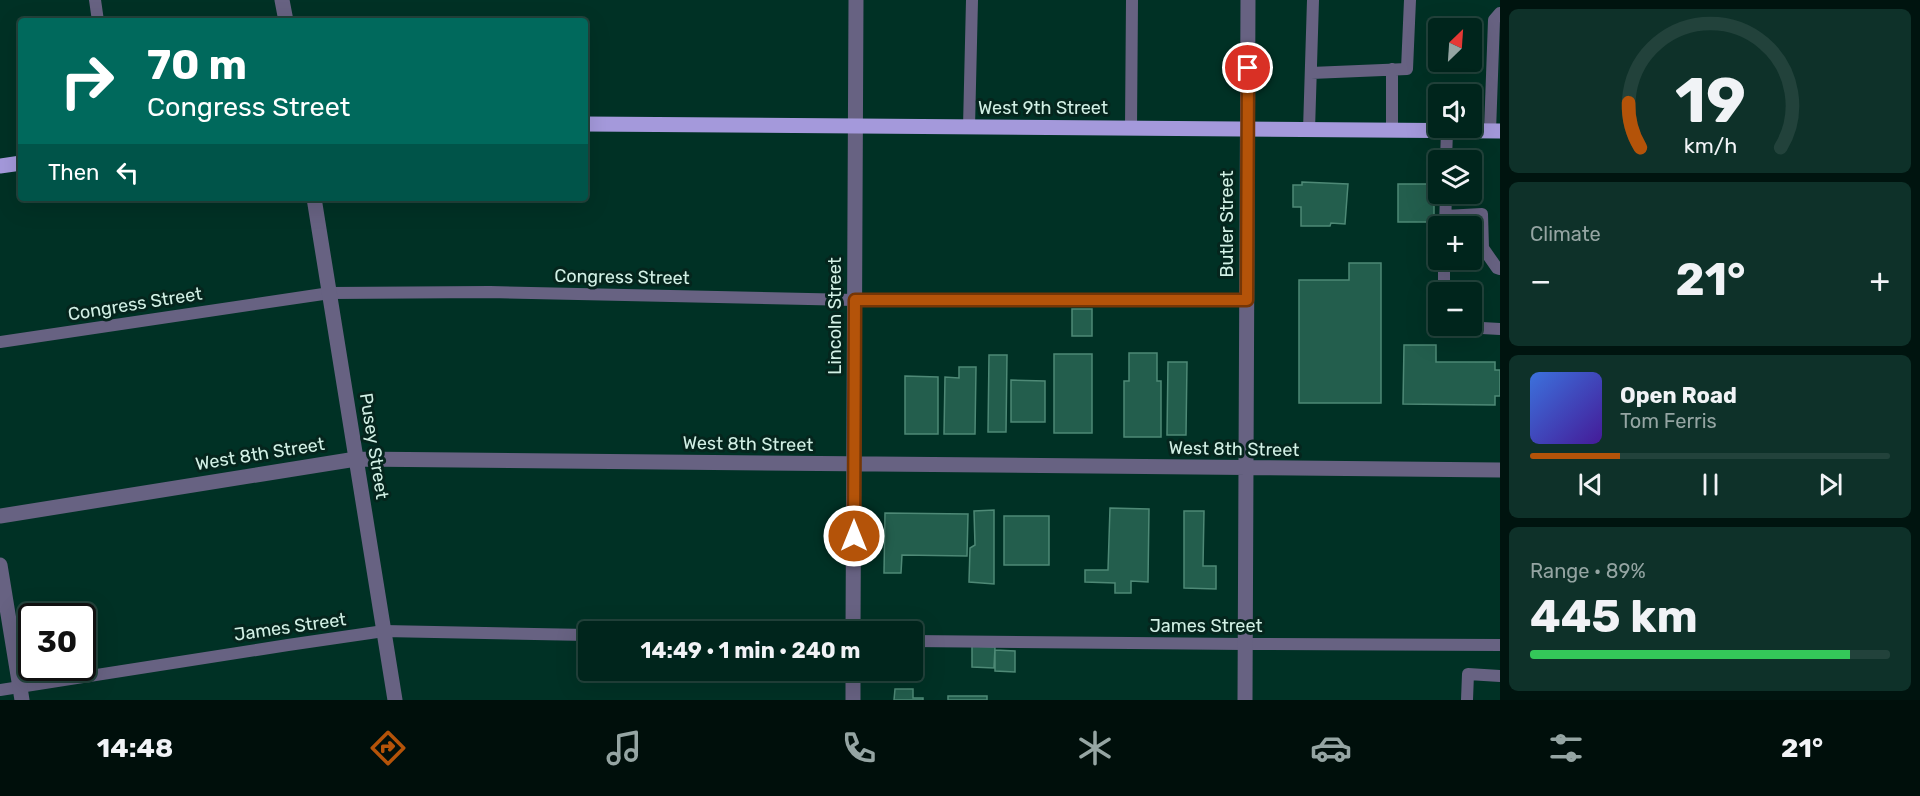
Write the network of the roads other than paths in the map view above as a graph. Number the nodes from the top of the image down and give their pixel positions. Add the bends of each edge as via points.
1 (95, 0) edge
2 (282, 0) edge
3 (856, 0) edge
4 (972, 0) edge
5 (1132, 0) edge
6 (1248, 0) edge
7 (1313, 0) edge
8 (1410, 0) edge
9 (1500, 13) edge
10 (98, 18) edge
11 (285, 18) edge
12 (1392, 69) junction
13 (1311, 73) junction
14 (588, 124) edge
15 (856, 126) junction
16 (969, 127) junction
17 (1131, 128) junction
18 (1247, 129) junction
19 (1309, 130) junction
20 (1392, 130) junction
21 (1428, 131) edge
22 (1495, 131) edge
23 (18, 163) edge
24 (0, 166) edge
25 (315, 201) edge
26 (1471, 216) edge
27 (1500, 269) edge
28 (330, 293) junction
29 (855, 300) junction
30 (1247, 300) junction
31 (1482, 328) edge
32 (1500, 329) edge
33 (0, 342) edge
34 (356, 459) junction
35 (854, 464) junction
36 (1246, 468) junction
37 (1500, 471) edge
38 (0, 516) edge
39 (0, 565) edge
40 (853, 621) edge
41 (384, 631) junction
42 (578, 635) edge
43 (923, 640) edge
44 (1245, 644) junction
45 (1500, 645) edge
46 (1500, 676) edge
47 (853, 681) edge
48 (0, 690) edge
49 (21, 694) edge
50 (394, 700) edge
51 (853, 700) edge
52 (1245, 700) edge
53 (1467, 700) edge

1 - 10 lane
2 - 11 street
3 - 15 street, Lincoln Street
4 - 16 lane
5 - 17 lane
6 - 18 street, Butler Street
7 - 13 lane
8 - 12 lane via 1407,69
9 - 22 lane via 1494,20
12 - 13 lane
12 - 20 lane
13 - 19 lane
14 - 15 main road, West 9th Street
15 - 16 main road, West 9th Street
15 - 29 street, Lincoln Street
16 - 17 main road, West 9th Street
17 - 18 main road, West 9th Street
18 - 19 main road, West 9th Street
18 - 30 street, Butler Street
19 - 20 main road, West 9th Street
20 - 21 main road, West 9th Street
23 - 24 main road
25 - 28 street, Pusey Street
26 - 27 lane via 1482,214 1483,248
28 - 29 lane, Congress Street via 490,292
28 - 33 lane, Congress Street
28 - 34 street, Pusey Street
29 - 30 lane, Congress Street
29 - 35 street, Lincoln Street
30 - 36 street, Butler Street
31 - 32 lane
34 - 35 street, West 8th Street
34 - 38 street, West 8th Street
34 - 41 street, Pusey Street
35 - 36 street, West 8th Street
35 - 40 street, Lincoln Street
36 - 37 street, West 8th Street
36 - 44 street, Butler Street
39 - 49 street
41 - 42 lane, James Street
41 - 49 lane, James Street
41 - 50 street, Pusey Street
43 - 44 lane, James Street
44 - 45 lane, James Street
44 - 52 street, Butler Street
46 - 53 lane via 1468,674
47 - 51 street
48 - 49 lane, James Street

